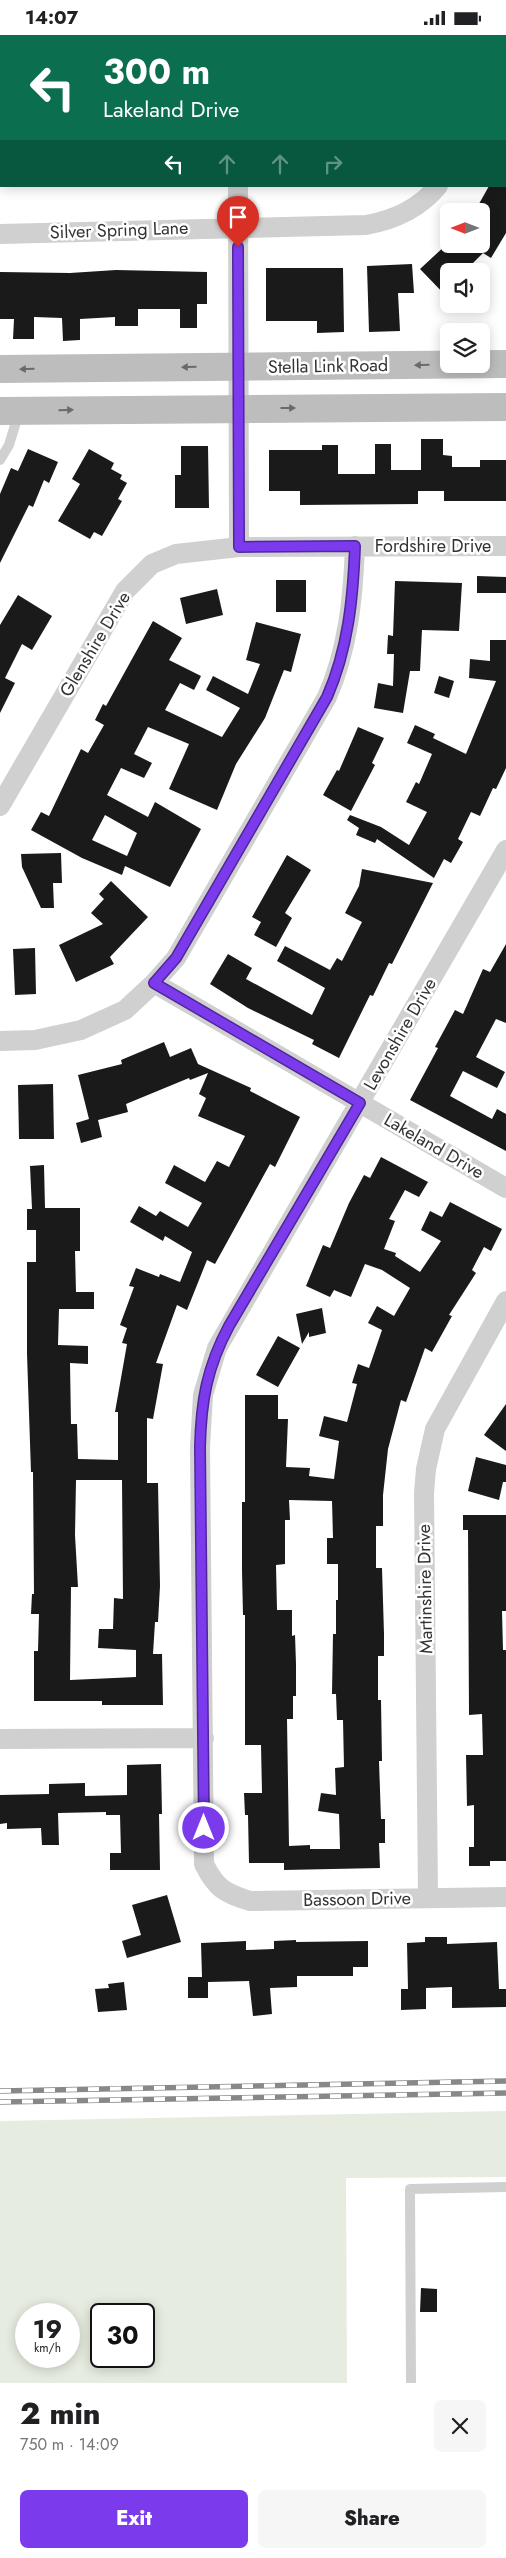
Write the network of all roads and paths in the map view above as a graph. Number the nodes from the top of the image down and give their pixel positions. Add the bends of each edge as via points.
1 (238, 187) edge
2 (437, 187) edge
3 (238, 227) junction
4 (0, 234) edge
5 (496, 364) edge
6 (238, 367) junction
7 (0, 369) edge
8 (496, 407) edge
9 (239, 408) junction
10 (10, 411) edge
11 (0, 460) edge
12 (355, 546) junction
13 (506, 546) edge
14 (239, 547) junction
15 (0, 806) edge
16 (506, 850) edge
17 (154, 983) junction
18 (0, 1041) edge
19 (360, 1103) junction
20 (506, 1188) edge
21 (506, 1301) edge
22 (204, 1738) junction
23 (0, 1739) edge
24 (213, 1882) joint
25 (428, 1897) junction
26 (506, 1897) edge
27 (506, 2187) edge
28 (411, 2383) edge

1 - 3 street
2 - 3 street, Silver Spring Lane via 429,198 386,221 366,225
3 - 4 street, Silver Spring Lane
3 - 6 street
5 -> 6 main road, Stella Link Road
5 - 8 main road
6 -> 7 main road, Stella Link Road
6 - 9 street
9 -> 8 main road
10 -> 9 main road
9 - 14 street
10 - 11 lane via 9,445
12 - 13 street, Fordshire Drive
12 - 14 street, Fordshire Drive
12 - 17 street via 347,635 339,668 327,697 176,958
14 - 15 street, Glenshire Drive via 176,554 152,564 125,591
16 - 19 street, Levonshire Drive
17 - 18 street via 125,1010 81,1030 35,1040
17 - 19 street, Lakeland Drive
19 - 20 street, Lakeland Drive
19 - 22 street, Levonshire Drive via 217,1348 203,1395 200,1447
21 - 25 street, Martinshire Drive via 436,1429 426,1469
22 - 23 street
22 - 24 street, Levonshire Drive via 204,1864
24 - 25 street, Bassoon Drive via 229,1895 250,1901
25 - 26 street, Bassoon Drive
27 - 28 lane via 410,2189

